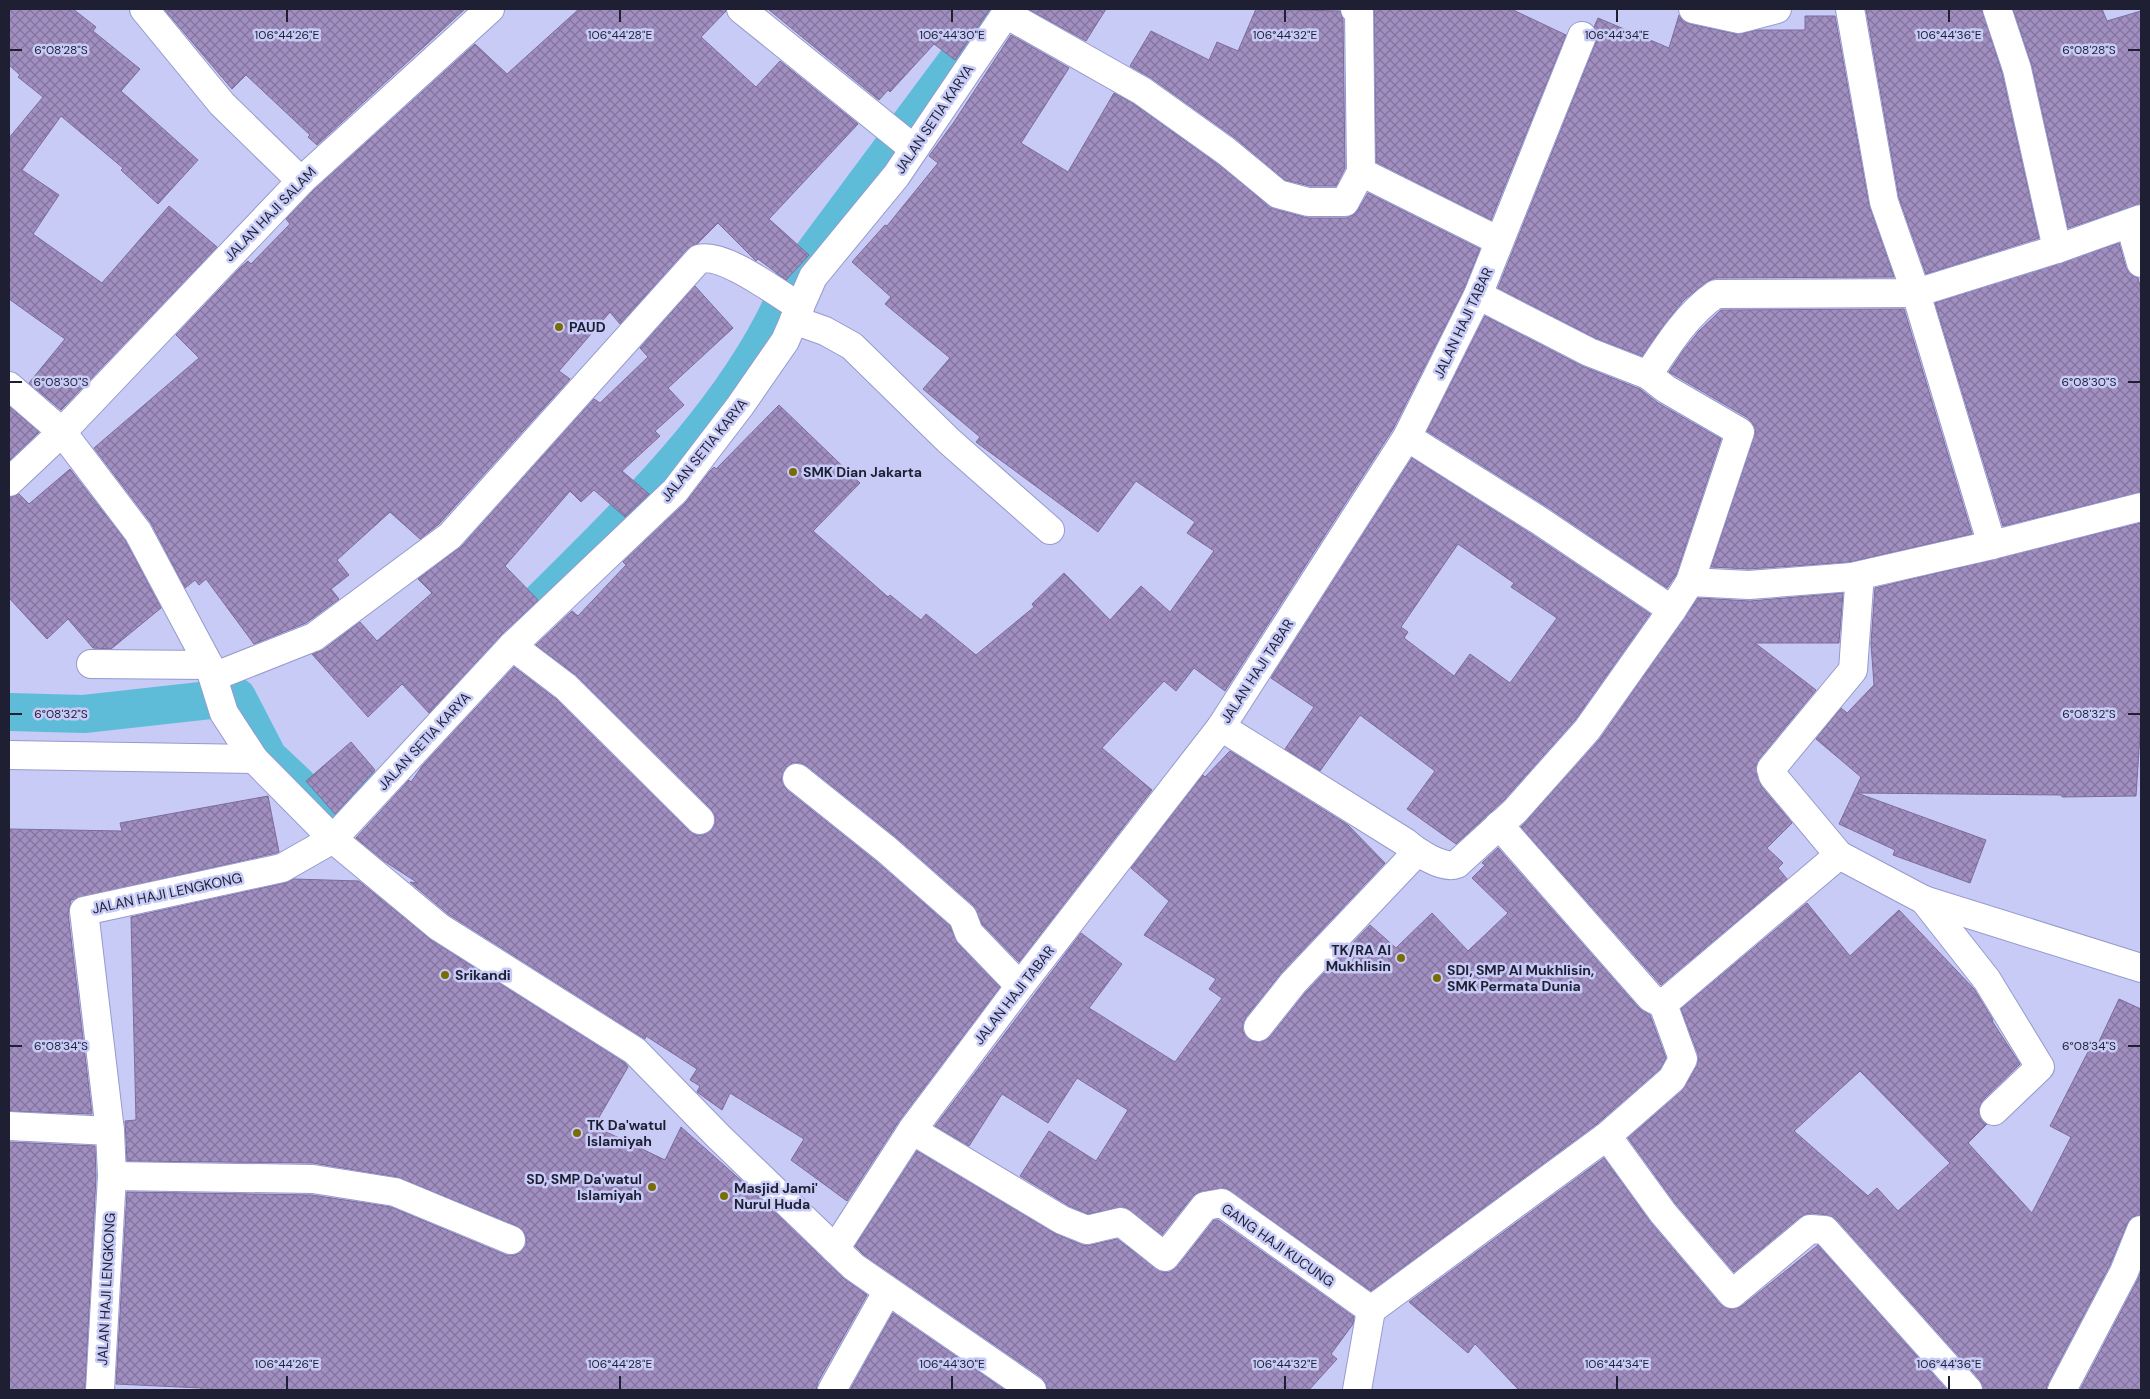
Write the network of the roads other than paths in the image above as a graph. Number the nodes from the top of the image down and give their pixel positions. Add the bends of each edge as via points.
1 (144, 9) edge
2 (490, 9) edge
3 (741, 9) edge
4 (1355, 9) edge
5 (1693, 9) edge
6 (1777, 9) edge
7 (1850, 9) edge
8 (1998, 9) edge
9 (1007, 12) edge
10 (1582, 36) dead end
11 (914, 149) junction
12 (1361, 172) junction
13 (301, 181) junction
14 (2136, 221) edge
15 (1499, 242) junction
16 (2057, 249) junction
17 (2141, 263) edge
18 (1916, 293) junction
19 (1478, 295) junction
20 (797, 314) junction
21 (1648, 375) junction
22 (9, 386) edge
23 (62, 432) junction
24 (1407, 437) junction
25 (9, 482) edge
26 (2141, 507) edge
27 (1050, 530) dead end
28 (1992, 545) junction
29 (1852, 578) junction
30 (1690, 582) junction
31 (1672, 610) junction
32 (512, 646) junction
33 (91, 664) dead end
34 (212, 674) junction
35 (1221, 728) junction
36 (9, 756) edge
37 (254, 759) junction
38 (797, 778) dead end
39 (700, 820) dead end
40 (1499, 825) junction
41 (333, 839) junction
42 (1417, 852) junction
43 (1839, 855) junction
44 (1924, 900) junction
45 (2141, 968) edge
46 (1020, 986) junction
47 (1663, 1004) junction
48 (1258, 1027) dead end
49 (1994, 1111) dead end
50 (9, 1126) edge
51 (912, 1130) junction
52 (110, 1131) junction
53 (1607, 1136) junction
54 (112, 1176) junction
55 (2141, 1230) edge
56 (511, 1240) dead end
57 (835, 1249) junction
58 (887, 1292) junction
59 (1371, 1310) junction
60 (100, 1390) edge
61 (832, 1390) edge
62 (1032, 1390) edge
63 (1357, 1390) edge
64 (1968, 1390) edge
65 (2062, 1390) edge

1 - 13 street via 222,104
2 - 13 street, JALAN HAJI SALAM
3 - 11 street
4 - 12 street via 1359,12
5 - 6 street via 1739,19
7 - 18 street via 1884,202
8 - 16 street via 2017,69
9 - 11 street, JALAN SETIA KARYA
9 - 12 street via 1142,91 1226,151 1278,194 1308,202 1346,202
10 - 15 street, JALAN HAJI TABAR
11 - 20 street, JALAN SETIA KARYA via 896,176 813,277
12 - 15 street
13 - 23 street, JALAN HAJI SALAM
14 - 16 street
14 - 17 street
15 - 19 street, JALAN HAJI TABAR
16 - 18 street
18 - 21 street via 1716,294 1670,340
18 - 28 street
19 - 21 street via 1589,352
19 - 24 street, JALAN HAJI TABAR
20 - 27 street via 852,346 949,441
20 - 32 street, JALAN SETIA KARYA via 786,341 675,491
20 - 34 street via 723,261 708,256 699,259 450,536 314,637
21 - 30 street via 1740,432
22 - 23 street
23 - 25 street, JALAN HAJI SALAM
23 - 34 street via 138,532
24 - 31 street
24 - 35 street, JALAN HAJI TABAR
26 - 28 street
28 - 29 street
29 - 30 street via 1749,585
29 - 43 street via 1859,587 1854,670 1772,769 1773,776
30 - 31 street
31 - 40 street via 1587,730
32 - 39 street via 566,687
32 - 41 street, JALAN SETIA KARYA
33 - 34 street
34 - 37 street via 224,712
35 - 42 street
35 - 46 street, JALAN HAJI TABAR
36 - 37 street
37 - 41 street
38 - 46 street via 887,850 963,917 968,932
40 - 42 street via 1453,866
40 - 47 street via 1651,998
41 - 52 street, JALAN HAJI LENGKONG via 282,868 84,911
41 - 57 street via 439,927 635,1051
42 - 48 street via 1293,983
43 - 44 street
43 - 47 street
44 - 45 street
44 - 49 street via 1988,980 2040,1067
46 - 51 street, JALAN HAJI TABAR
47 - 53 street via 1683,1059 1672,1079
50 - 52 street
51 - 57 street, JALAN HAJI TABAR
51 - 59 street, GANG HAJI KUCUNG via 1062,1220 1087,1230 1120,1222 1165,1256 1205,1206 1222,1203
52 - 54 street, JALAN HAJI LENGKONG
53 - 59 street
53 - 64 street via 1663,1213 1732,1294 1810,1229 1825,1230
54 - 56 street via 322,1180 395,1192
54 - 60 street, JALAN HAJI LENGKONG
55 - 65 street via 2124,1272
57 - 58 street
58 - 61 street
58 - 62 street
59 - 63 street

